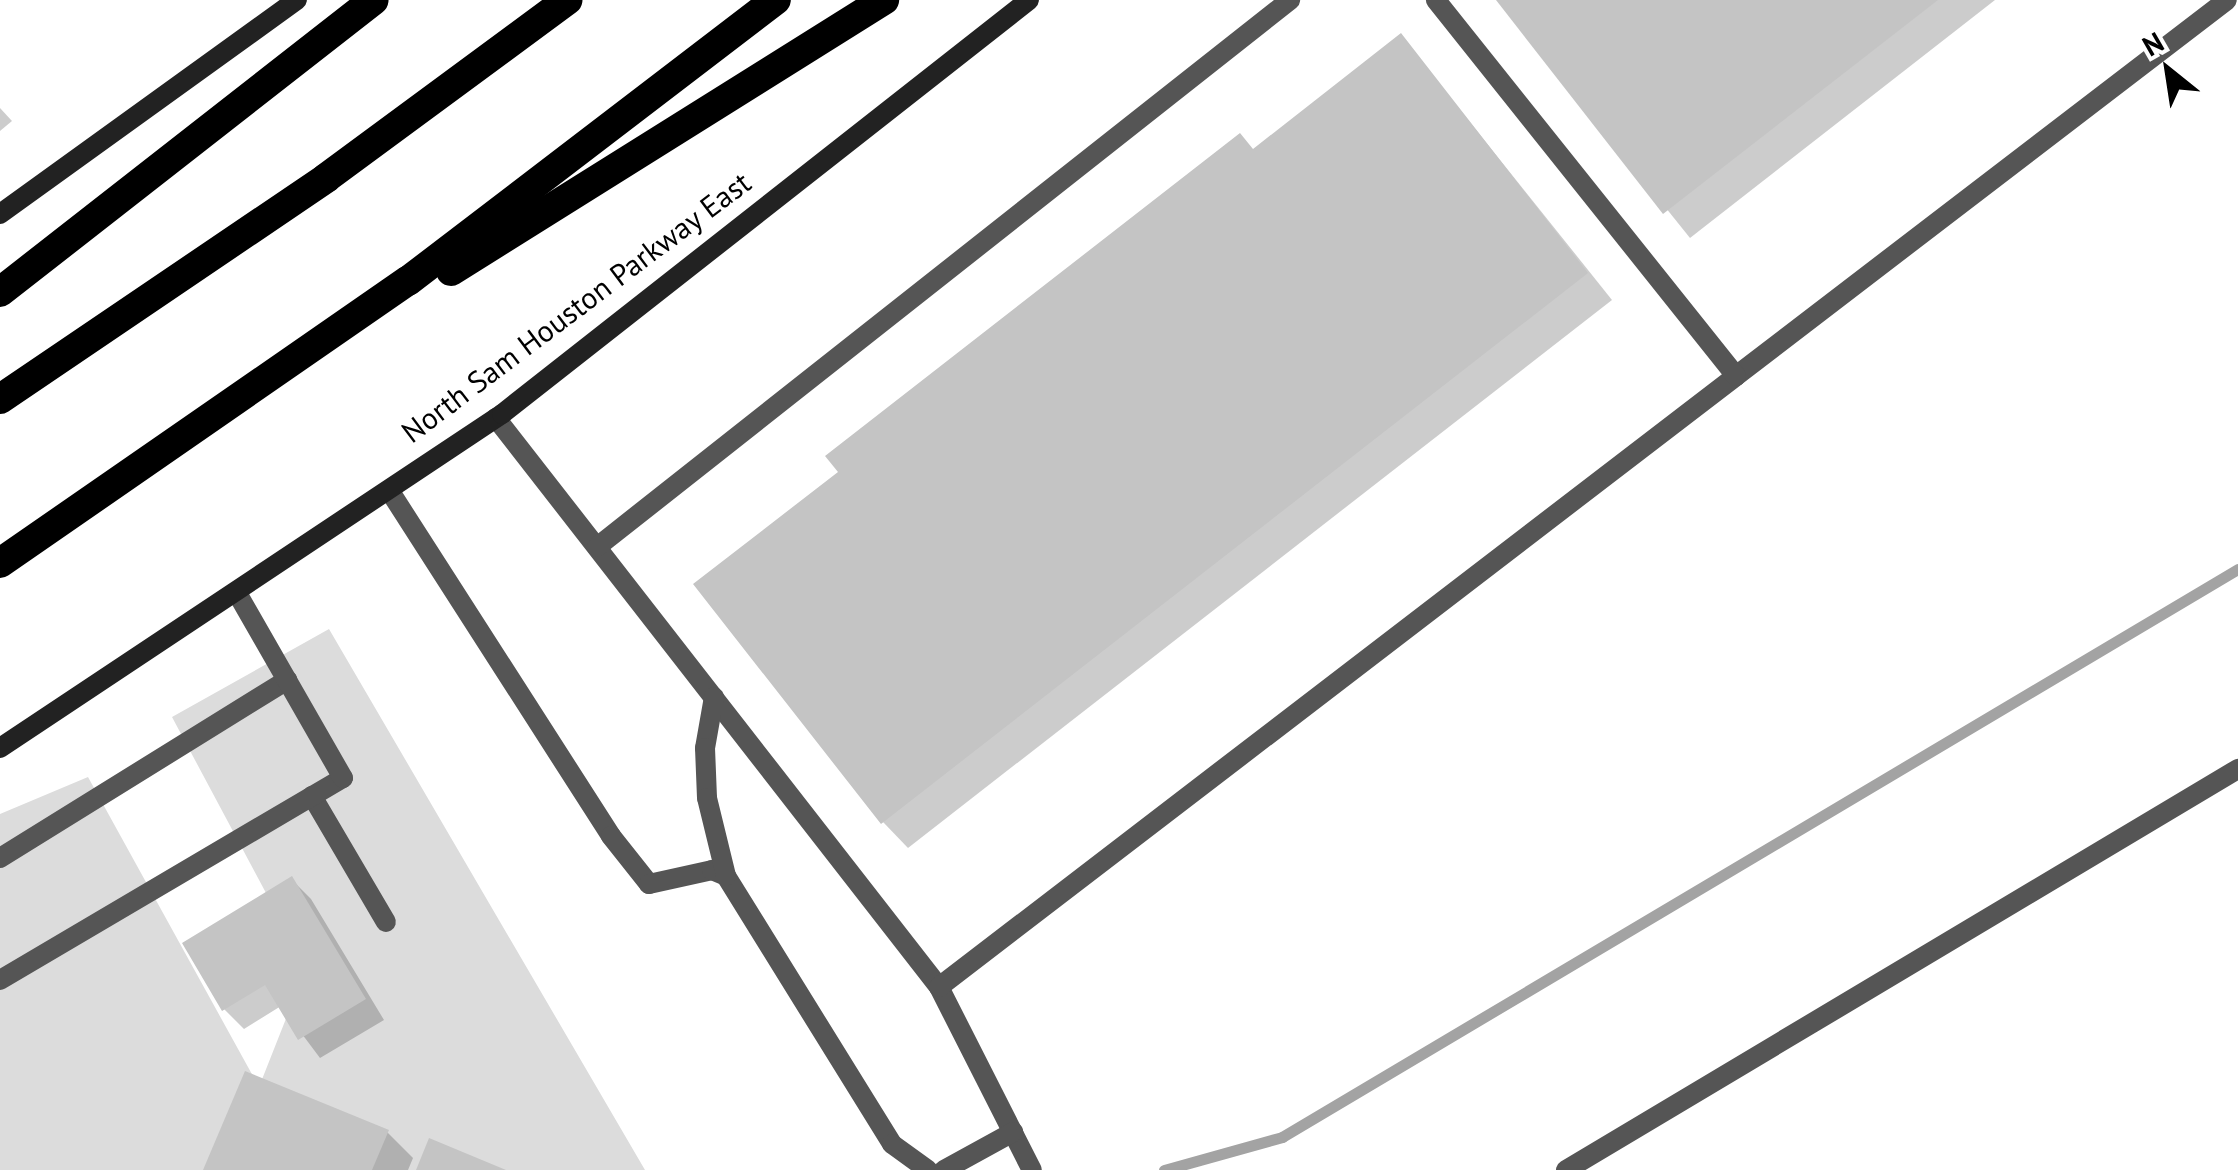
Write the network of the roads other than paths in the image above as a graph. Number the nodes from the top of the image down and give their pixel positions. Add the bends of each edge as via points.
1 (297, 0) edge
2 (374, 0) edge
3 (567, 0) edge
4 (776, 0) edge
5 (884, 0) edge
6 (1030, 0) edge
7 (1290, 0) edge
8 (1436, 0) edge
9 (2227, 0) edge
10 (0, 214) edge
11 (0, 292) edge
12 (1736, 376) junction
13 (0, 400) edge
14 (237, 405) junction
15 (496, 418) junction
16 (389, 490) junction
17 (597, 547) junction
18 (0, 563) edge
19 (237, 593) junction
20 (287, 680) junction
21 (714, 697) junction
22 (0, 748) edge
23 (2238, 769) edge
24 (312, 796) junction
25 (0, 858) edge
26 (726, 876) junction
27 (386, 922) dead end
28 (0, 980) edge
29 (939, 987) junction
30 (1013, 1132) junction
31 (928, 1170) edge
32 (944, 1170) edge
33 (1032, 1170) edge
34 (1566, 1170) edge

1 - 10 main road
2 - 11 highway
3 - 13 highway via 326,178
4 - 14 highway
5 - 14 highway
6 - 15 main road, North Sam Houston Parkway East
7 - 17 lane
8 - 12 lane
9 - 12 lane
12 - 29 lane
14 - 18 highway
15 - 16 main road, North Sam Houston Parkway East
15 - 17 lane
16 - 19 main road, North Sam Houston Parkway East
16 - 26 lane via 611,836 649,884 712,870
17 - 21 lane
19 - 20 lane
19 - 22 main road, North Sam Houston Parkway East
20 - 24 lane via 343,778
20 - 25 lane
21 - 26 lane via 704,748 707,798
21 - 29 lane
23 - 34 lane
24 - 27 lane
24 - 28 lane
26 - 31 lane via 892,1144
29 - 30 lane
30 - 32 lane
30 - 33 lane

